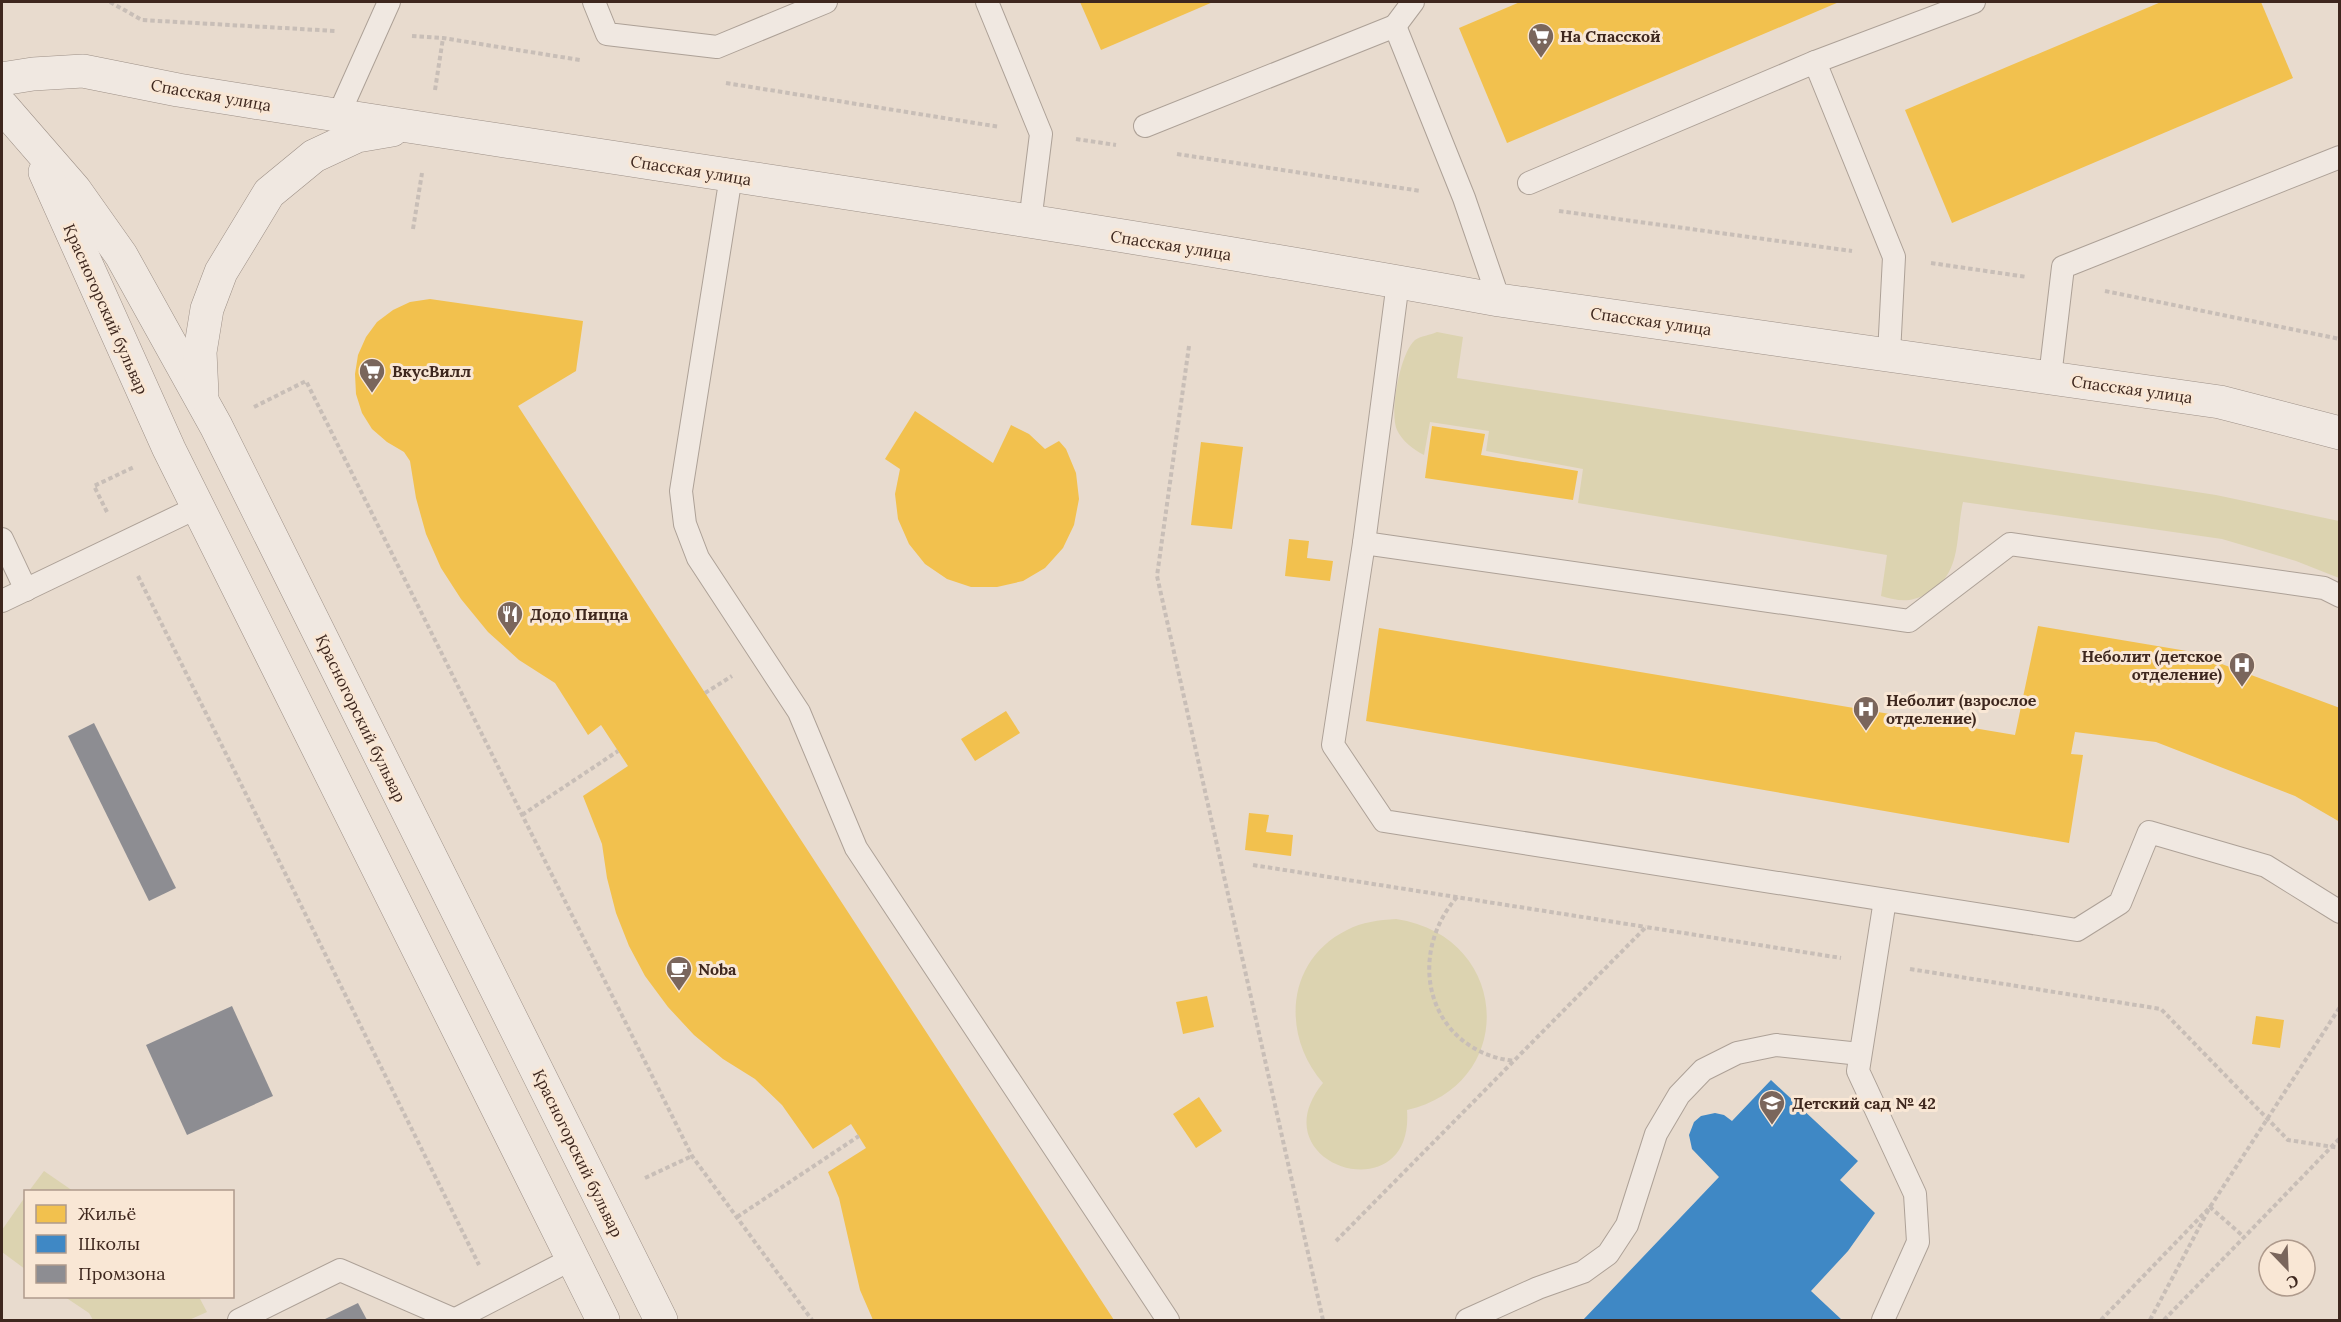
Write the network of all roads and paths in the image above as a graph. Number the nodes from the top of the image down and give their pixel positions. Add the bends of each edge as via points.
1 (110, 2) edge
2 (389, 2) edge
3 (594, 2) edge
4 (826, 2) edge
5 (987, 2) edge
6 (1413, 2) edge
7 (1966, 3) edge
8 (1395, 26) junction
9 (375, 33) junction
10 (443, 38) junction
11 (584, 60) dead end
12 (1815, 62) junction
13 (2, 79) edge
14 (725, 83) dead end
15 (434, 97) dead end
16 (2, 106) edge
17 (338, 116) junction
18 (409, 126) junction
19 (1145, 126) dead end
20 (1041, 134) junction
21 (29, 135) junction
22 (1123, 146) dead end
23 (1170, 153) dead end
24 (2340, 157) edge
25 (422, 173) dead end
26 (731, 176) junction
27 (1529, 183) dead end
28 (1464, 198) junction
29 (1557, 210) dead end
30 (1030, 222) junction
31 (413, 229) dead end
32 (1894, 257) junction
33 (1398, 282) junction
34 (2062, 282) junction
35 (1498, 300) junction
36 (2340, 339) edge
37 (1189, 346) dead end
38 (1889, 354) junction
39 (2050, 377) junction
40 (202, 400) junction
41 (265, 401) dead end
42 (2340, 433) edge
43 (140, 464) dead end
44 (198, 507) junction
45 (2, 539) edge
46 (1364, 543) junction
47 (122, 544) junction
48 (26, 590) junction
49 (2340, 596) edge
50 (2, 601) edge
51 (618, 751) dead end
52 (522, 815) junction
53 (1254, 865) dead end
54 (1457, 897) junction
55 (1885, 900) junction
56 (2340, 912) edge
57 (1647, 927) dead end
58 (2340, 1007) edge
59 (1860, 1054) junction
60 (1514, 1061) dead end
61 (859, 1136) dead end
62 (2340, 1138) edge
63 (692, 1156) junction
64 (645, 1179) dead end
65 (2210, 1207) junction
66 (737, 1218) junction
67 (2244, 1237) junction
68 (572, 1259) junction
69 (495, 1298) junction
70 (238, 1320) edge
71 (454, 1320) edge
72 (603, 1320) edge
73 (661, 1320) edge
74 (812, 1320) edge
75 (1168, 1320) edge
76 (1323, 1320) edge
77 (1467, 1320) edge
78 (1883, 1320) edge
79 (2101, 1320) edge
80 (2150, 1320) edge
81 (2164, 1320) edge

1 - 9 path via 142,20
2 - 9 lane
3 - 4 lane via 607,34 717,47
5 - 20 lane
6 - 8 lane
7 - 12 lane
8 - 19 lane
8 - 28 lane
9 - 10 path
9 - 17 lane
10 - 11 path
10 - 15 path
12 - 27 lane
12 - 32 lane
13 - 17 street, Спасская улица via 82,71
14 - 20 path
16 - 21 street, Красногорский бульвар
17 - 18 street, Спасская улица
18 - 26 street, Спасская улица
18 - 40 street via 357,136 314,156 269,194 221,272 207,309 200,352
20 - 22 path
20 - 30 lane
21 - 40 street, Красногорский бульвар via 75,190 121,255
21 - 44 street, Красногорский бульвар
23 - 28 path
24 - 34 lane via 2063,267
25 - 31 path
26 - 30 street, Спасская улица
26 - 75 lane via 681,490 685,524 698,558 799,712 856,848
28 - 35 lane
29 - 32 path
30 - 33 street, Спасская улица
32 - 34 path
32 - 38 lane
33 - 35 street, Спасская улица
33 - 46 lane
34 - 36 path
34 - 39 lane
35 - 38 street, Спасская улица
37 - 76 path via 1157,576
38 - 39 street, Спасская улица
39 - 42 street, Спасская улица via 2220,402
40 - 73 street, Красногорский бульвар
41 - 52 path via 306,381
43 - 47 path via 94,486
44 - 47 lane
44 - 68 street, Красногорский бульвар
45 - 48 lane
46 - 49 lane via 1909,621 2010,544 2324,588
46 - 55 lane via 1334,745 1384,821
47 - 48 lane
47 - 69 path
48 - 50 lane
51 - 52 path
52 - 63 path
53 - 54 path
54 - 57 path
54 - 60 path via 1446,910 1430,945 1429,983 1434,1000 1442,1017 1468,1044 1485,1054
55 - 56 lane via 2077,930 2120,903 2149,832 2266,866
55 - 59 lane
58 - 65 path
59 - 77 lane via 1776,1045 1737,1053 1703,1070 1679,1095 1656,1134 1627,1225 1608,1254 1583,1272
59 - 78 lane via 1858,1071 1915,1194 1918,1242
61 - 66 path
62 - 67 path
63 - 64 path
63 - 66 path
65 - 67 path
65 - 79 path
65 - 80 path
66 - 74 path
67 - 81 path
68 - 69 lane
68 - 72 street, Красногорский бульвар
69 - 71 lane
70 - 71 lane via 340,1270

